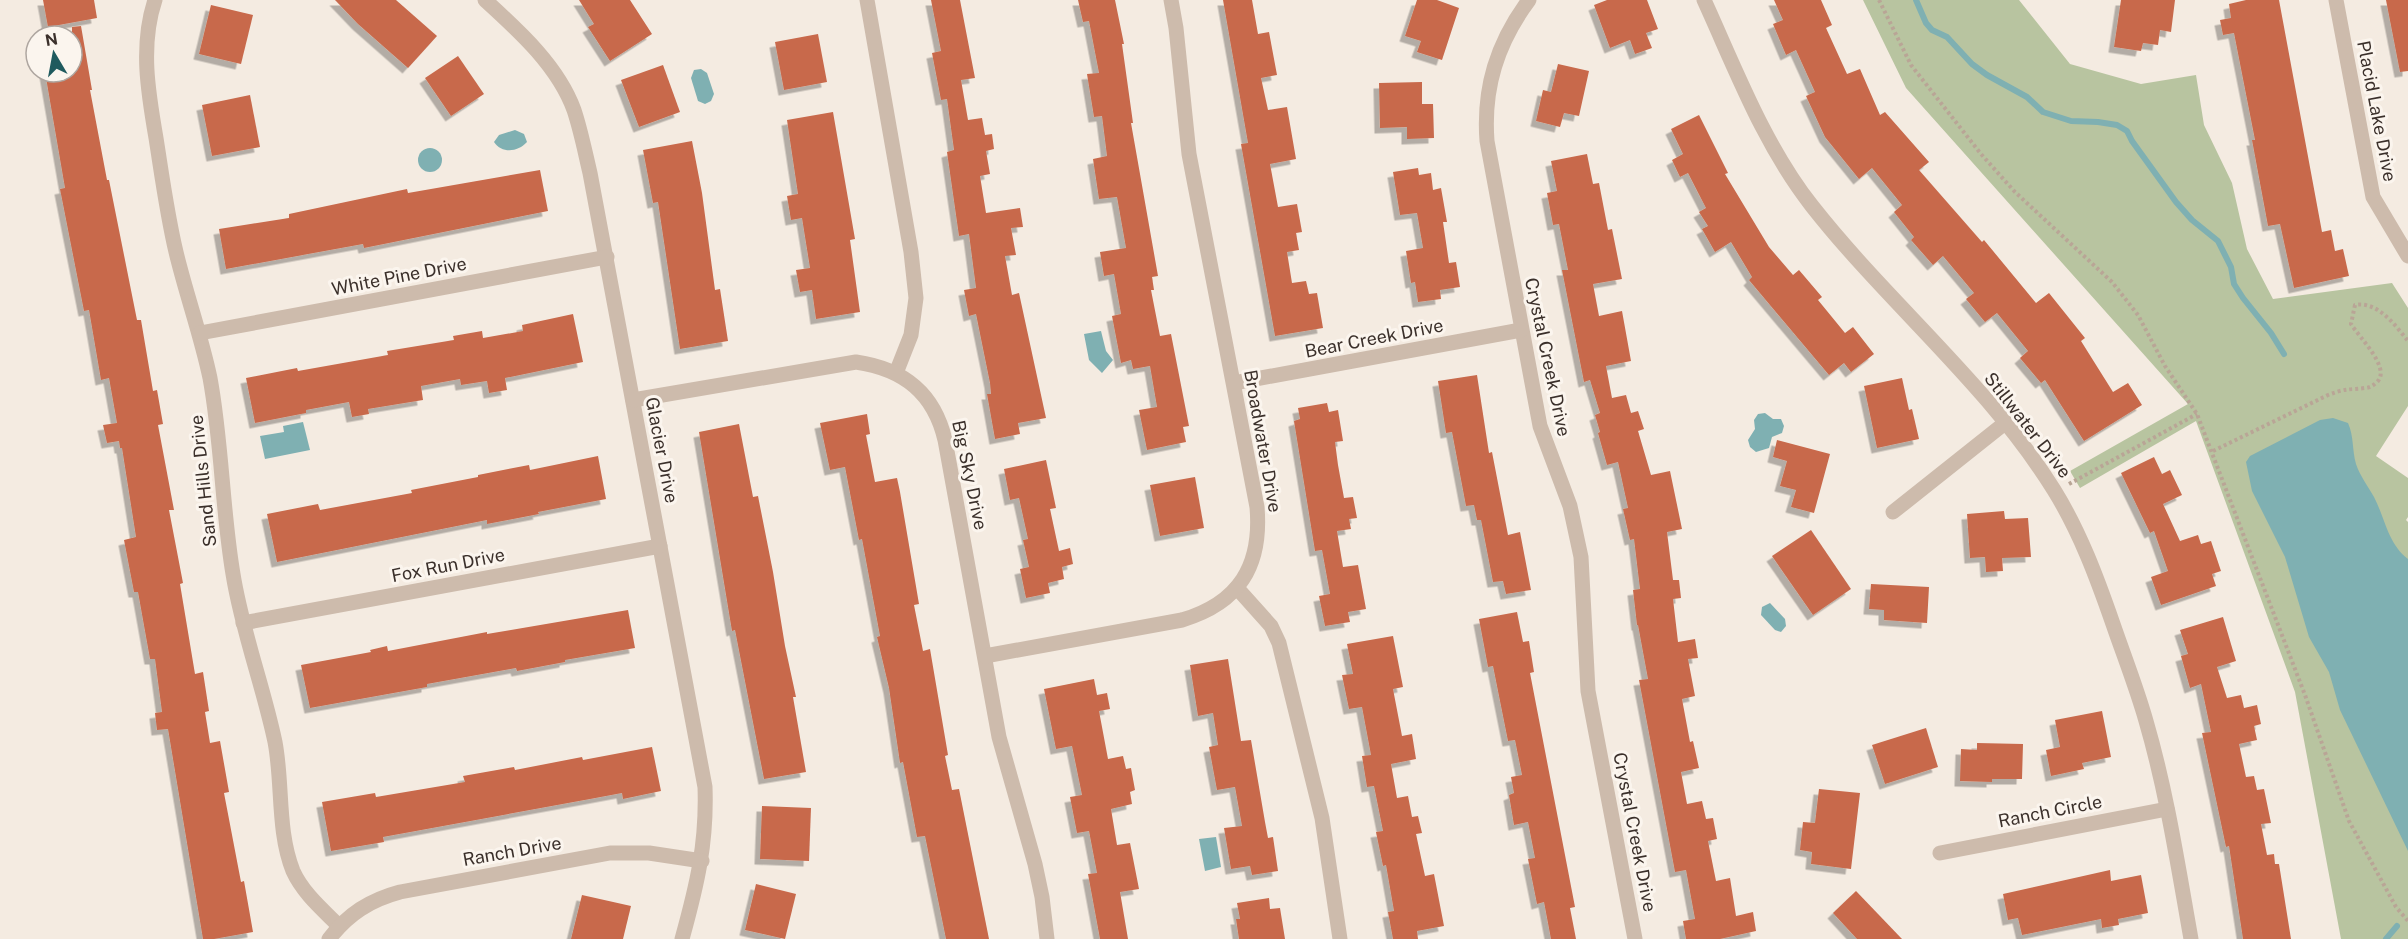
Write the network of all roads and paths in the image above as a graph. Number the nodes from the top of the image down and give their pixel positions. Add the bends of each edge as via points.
1 (155, 0) edge
2 (485, 0) edge
3 (867, 0) edge
4 (1171, 0) edge
5 (1529, 0) edge
6 (1704, 0) edge
7 (1879, 0) edge
8 (2336, 0) edge
9 (2408, 256) edge
10 (607, 257) junction
11 (1521, 330) junction
12 (200, 333) junction
13 (2408, 341) edge
14 (896, 373) junction
15 (1234, 383) junction
16 (633, 400) junction
17 (2197, 414) junction
18 (2005, 423) junction
19 (2213, 451) junction
20 (2055, 492) junction
21 (1893, 512) dead end
22 (660, 546) junction
23 (1237, 588) junction
24 (243, 623) junction
25 (985, 656) junction
26 (2167, 809) junction
27 (1940, 853) dead end
28 (702, 861) junction
29 (2408, 921) edge
30 (339, 926) junction
31 (329, 939) edge
32 (682, 939) edge
33 (1047, 939) edge
34 (1340, 939) edge
35 (1635, 939) edge
36 (2191, 939) edge

1 - 12 street, Sand Hills Drive via 146,51 150,101 176,252
2 - 10 street, Glacier Drive via 532,46 566,93 585,148
3 - 14 street via 916,298 910,335
4 - 15 street, Broadwater Drive via 1189,154
5 - 11 street, Crystal Creek Drive via 1497,56 1485,111 1490,161
6 - 18 street, Stillwater Drive via 1769,138 1797,186
7 - 17 path via 1923,81 2015,192 2123,295
8 - 9 street, Placid Lake Drive via 2373,197
10 - 12 street, White Pine Drive
10 - 16 street, Glacier Drive
11 - 15 street, Bear Creek Drive
11 - 35 street, Crystal Creek Drive via 1540,426 1577,531 1588,691
12 - 24 street, Sand Hills Drive via 217,419 229,548
13 - 19 path via 2386,315 2355,305 2352,324 2381,367 2376,383 2368,388 2345,388 2311,402
14 - 16 street via 867,363 837,363
14 - 25 street, Big Sky Drive via 927,397 941,424
15 - 23 street, Broadwater Drive via 1258,527 1255,556
16 - 22 street, Glacier Drive
17 - 19 path
17 - 20 path
18 - 20 street, Stillwater Drive
18 - 21 street
19 - 29 path via 2349,821 2396,908
20 - 26 street, Stillwater Drive via 2095,574 2127,664
22 - 24 street, Fox Run Drive
22 - 28 street, Glacier Drive via 705,786
23 - 25 street via 1212,609 1182,620
23 - 34 street via 1271,626 1282,652 1323,818
24 - 30 street, Sand Hills Drive via 275,741 291,862 311,899
25 - 33 street, Big Sky Drive via 999,737 1035,864
26 - 27 street, Ranch Circle
26 - 36 street, Stillwater Drive
28 - 30 street, Ranch Drive via 629,852 575,860 383,896
28 - 32 street, Glacier Drive
30 - 31 street

